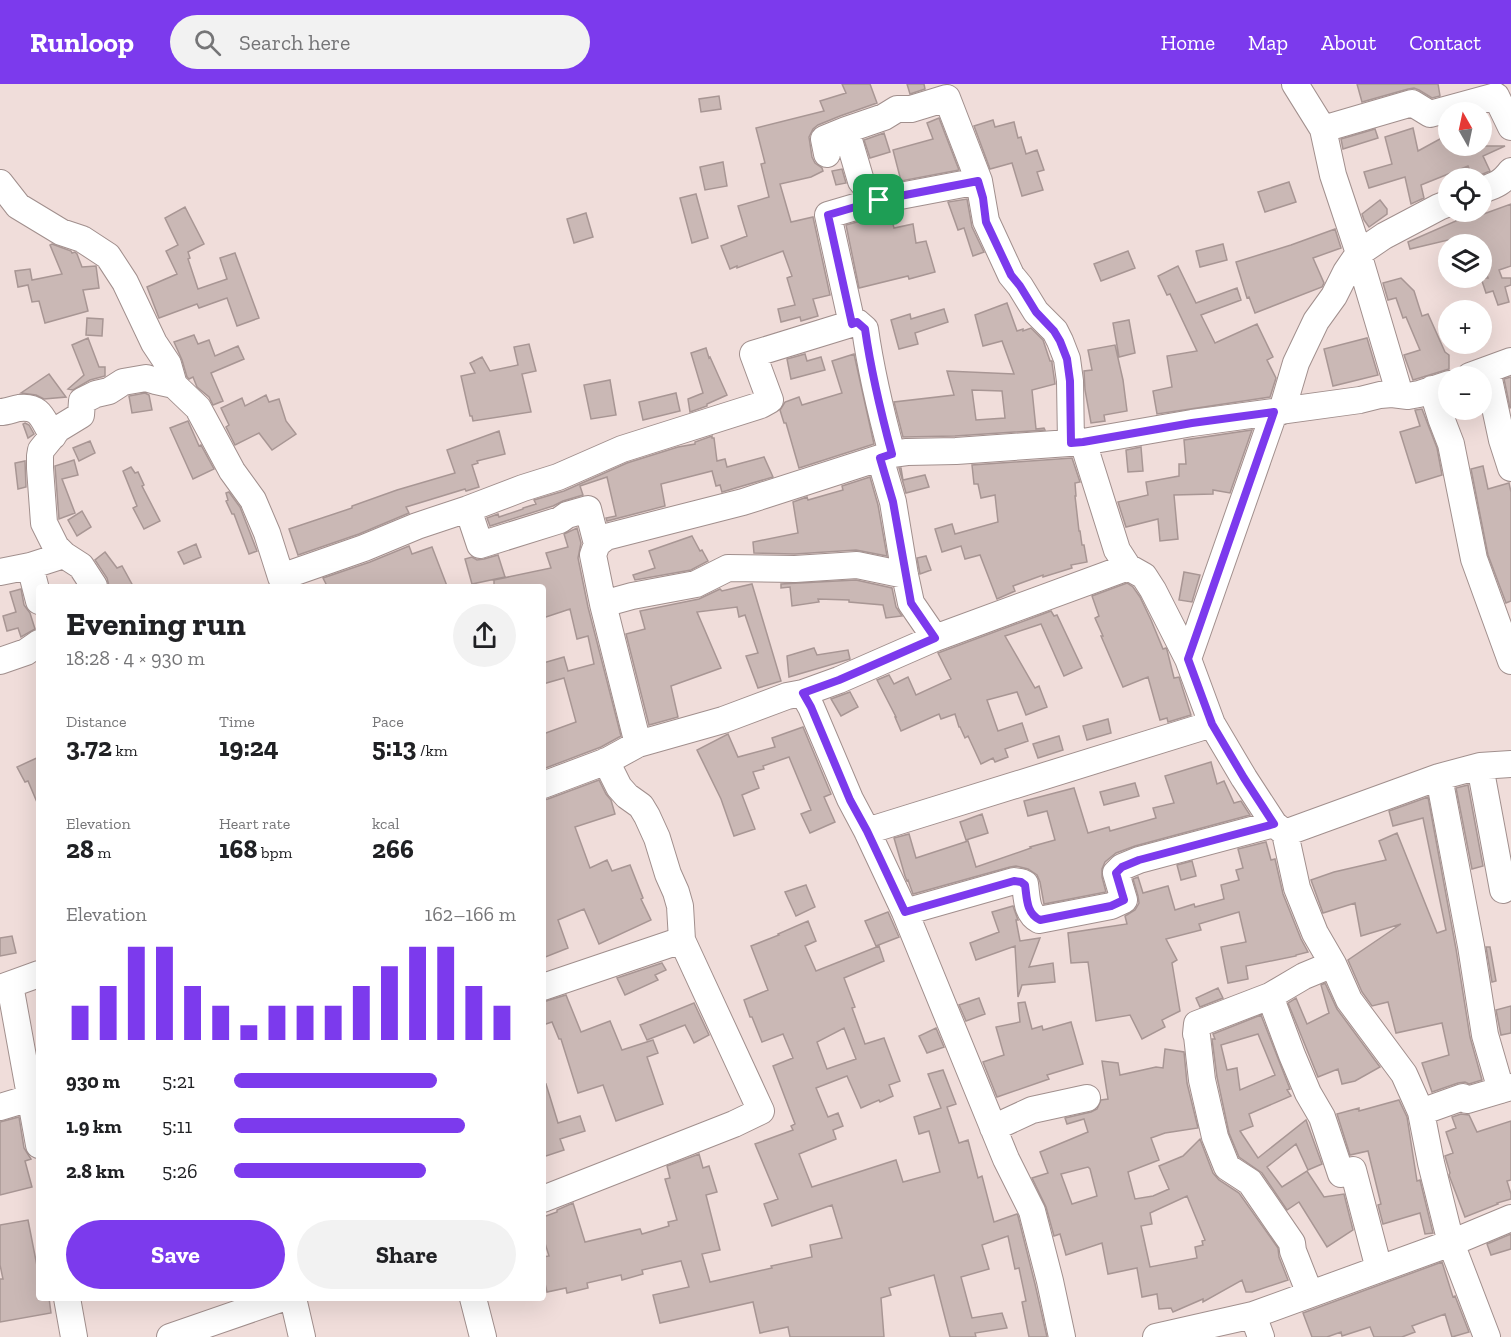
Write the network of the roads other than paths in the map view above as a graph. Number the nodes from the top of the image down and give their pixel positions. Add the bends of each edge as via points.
1 (1295, 84) edge
2 (1511, 127) edge
3 (1323, 129) junction
4 (846, 130) junction
5 (828, 154) dead end
6 (1511, 171) edge
7 (978, 181) junction
8 (0, 183) edge
9 (1492, 186) edge
10 (879, 200) junction
11 (1438, 208) edge
12 (1359, 253) junction
13 (852, 324) junction
14 (1511, 361) edge
15 (1492, 368) edge
16 (174, 385) junction
17 (1438, 388) edge
18 (1400, 394) junction
19 (0, 412) edge
20 (1277, 412) junction
21 (1492, 412) edge
22 (1442, 420) edge
23 (53, 436) junction
24 (1077, 442) junction
25 (886, 456) junction
26 (1511, 468) edge
27 (468, 509) junction
28 (597, 544) junction
29 (64, 555) junction
30 (30, 566) junction
31 (1128, 567) junction
32 (0, 572) edge
33 (905, 575) junction
34 (283, 582) edge
35 (93, 584) edge
36 (36, 590) edge
37 (603, 604) junction
38 (935, 638) junction
39 (36, 645) edge
40 (1188, 659) junction
41 (0, 661) edge
42 (1511, 661) edge
43 (803, 693) junction
44 (1212, 724) junction
45 (638, 744) junction
46 (606, 761) junction
47 (1511, 764) edge
48 (1480, 766) junction
49 (1438, 777) junction
50 (546, 784) edge
51 (1280, 829) junction
52 (867, 831) junction
53 (1503, 890) dead end
54 (905, 912) junction
55 (682, 940) junction
56 (1333, 964) junction
57 (36, 975) edge
58 (5, 986) edge
59 (546, 986) edge
60 (1270, 996) junction
61 (1506, 1089) edge
62 (30, 1098) junction
63 (1087, 1098) dead end
64 (0, 1107) edge
65 (1421, 1112) junction
66 (993, 1128) junction
67 (36, 1129) edge
68 (546, 1198) edge
69 (1511, 1218) edge
70 (1451, 1243) junction
71 (1379, 1269) junction
72 (1310, 1294) junction
73 (68, 1301) edge
74 (274, 1301) edge
75 (294, 1301) edge
76 (474, 1301) edge
77 (1257, 1326) edge
78 (74, 1337) edge
79 (170, 1337) edge
80 (302, 1337) edge
81 (483, 1337) edge
82 (1062, 1337) edge
83 (1155, 1337) edge
84 (1487, 1337) edge

1 - 3 street
2 - 3 street via 1496,96 1431,114 1412,104
3 - 12 street via 1333,175
4 - 5 street via 824,139
4 - 7 street via 897,109 911,109 947,98
4 - 10 street via 861,181
6 - 9 street
7 - 10 street
7 - 24 street via 986,222 1011,275 1054,331 1067,359
8 - 16 street via 18,206 108,256 168,364
10 - 13 street via 828,215
11 - 12 street
12 - 18 street
12 - 20 street via 1316,321 1296,363 1283,407
13 - 25 street via 857,322 865,329
13 - 27 street via 753,354 770,399 761,405 622,449
14 - 15 street
16 - 23 street via 146,378 123,382 82,401 81,415
16 - 34 street via 198,408 232,471 253,500
17 - 18 street via 1408,396
18 - 20 street
19 - 23 street via 31,408 39,413
20 - 24 street
20 - 40 street
21 - 26 street
22 - 42 street via 1451,444 1474,559
23 - 29 street via 40,456 44,524
24 - 25 street
24 - 31 street via 1117,550
25 - 28 street via 743,502 606,537
25 - 33 street
27 - 28 street via 480,545 588,509
27 - 34 street
28 - 37 street via 593,555
29 - 30 street
29 - 35 street via 81,566
30 - 32 street
30 - 36 street
31 - 38 street
31 - 40 street via 1144,576 1154,590
33 - 37 street via 857,565 728,568 696,584
33 - 38 street via 911,603
37 - 45 street
38 - 43 street
39 - 41 street
40 - 44 street
43 - 45 street
43 - 52 street
44 - 51 street
44 - 52 street
45 - 46 street
46 - 50 street
46 - 55 street via 619,787 641,806 657,838 680,906
47 - 48 street
48 - 49 street
48 - 53 street
49 - 51 street
49 - 61 street via 1485,1035
51 - 54 street via 1122,867 1116,873 1124,900 1111,906 1040,920 1030,912 1025,885 1014,881
51 - 56 street via 1297,888
52 - 54 street
54 - 66 street
55 - 59 street
55 - 68 street via 761,1111
56 - 60 street
56 - 65 street via 1349,1000 1404,1074
57 - 58 street
58 - 62 street
60 - 71 street via 1308,1093 1322,1117 1341,1174 1353,1170
60 - 72 street via 1197,1024 1202,1080 1215,1137 1227,1167 1250,1182 1292,1243
61 - 65 street via 1467,1100 1463,1097
62 - 64 street
62 - 67 street
63 - 66 street via 1032,1110
65 - 70 street
66 - 82 street via 1032,1211
69 - 70 street
70 - 71 street
70 - 84 street
71 - 72 street
72 - 77 street
73 - 78 street
74 - 79 street
75 - 80 street
76 - 81 street
77 - 83 street

